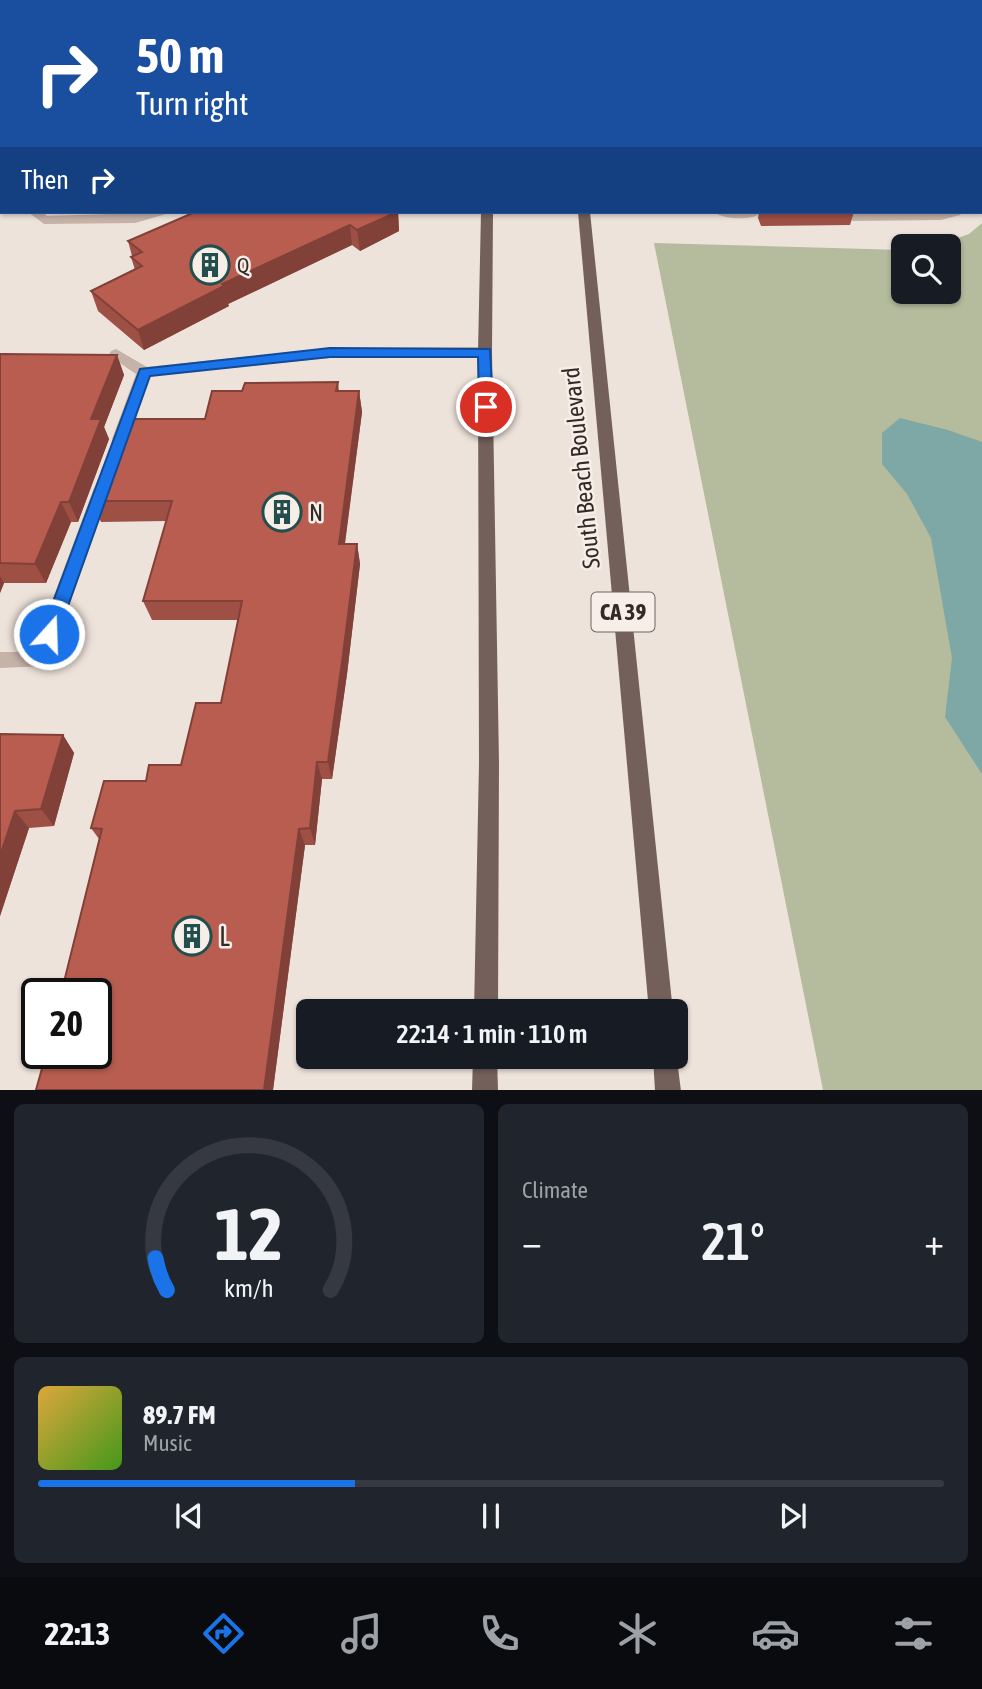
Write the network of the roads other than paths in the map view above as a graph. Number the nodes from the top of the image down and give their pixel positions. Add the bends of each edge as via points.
1 (36, 214) edge
2 (158, 214) edge
3 (487, 214) edge
4 (584, 214) edge
5 (949, 214) edge
6 (853, 217) dead end
7 (485, 352) junction
8 (116, 354) edge
9 (144, 372) junction
10 (116, 450) edge
11 (106, 477) edge
12 (0, 660) edge
13 (486, 999) edge
14 (660, 999) edge
15 (485, 1069) edge
16 (666, 1069) edge
17 (485, 1090) edge
18 (668, 1090) edge

1 - 2 lane via 44,220 135,219
3 - 7 main road
4 - 14 main road, South Beach Boulevard / CA 39
5 - 6 lane
7 - 9 lane via 330,353
7 - 13 main road
8 - 9 lane
9 - 10 lane
11 - 12 lane via 40,660
15 - 17 main road
16 - 18 main road

